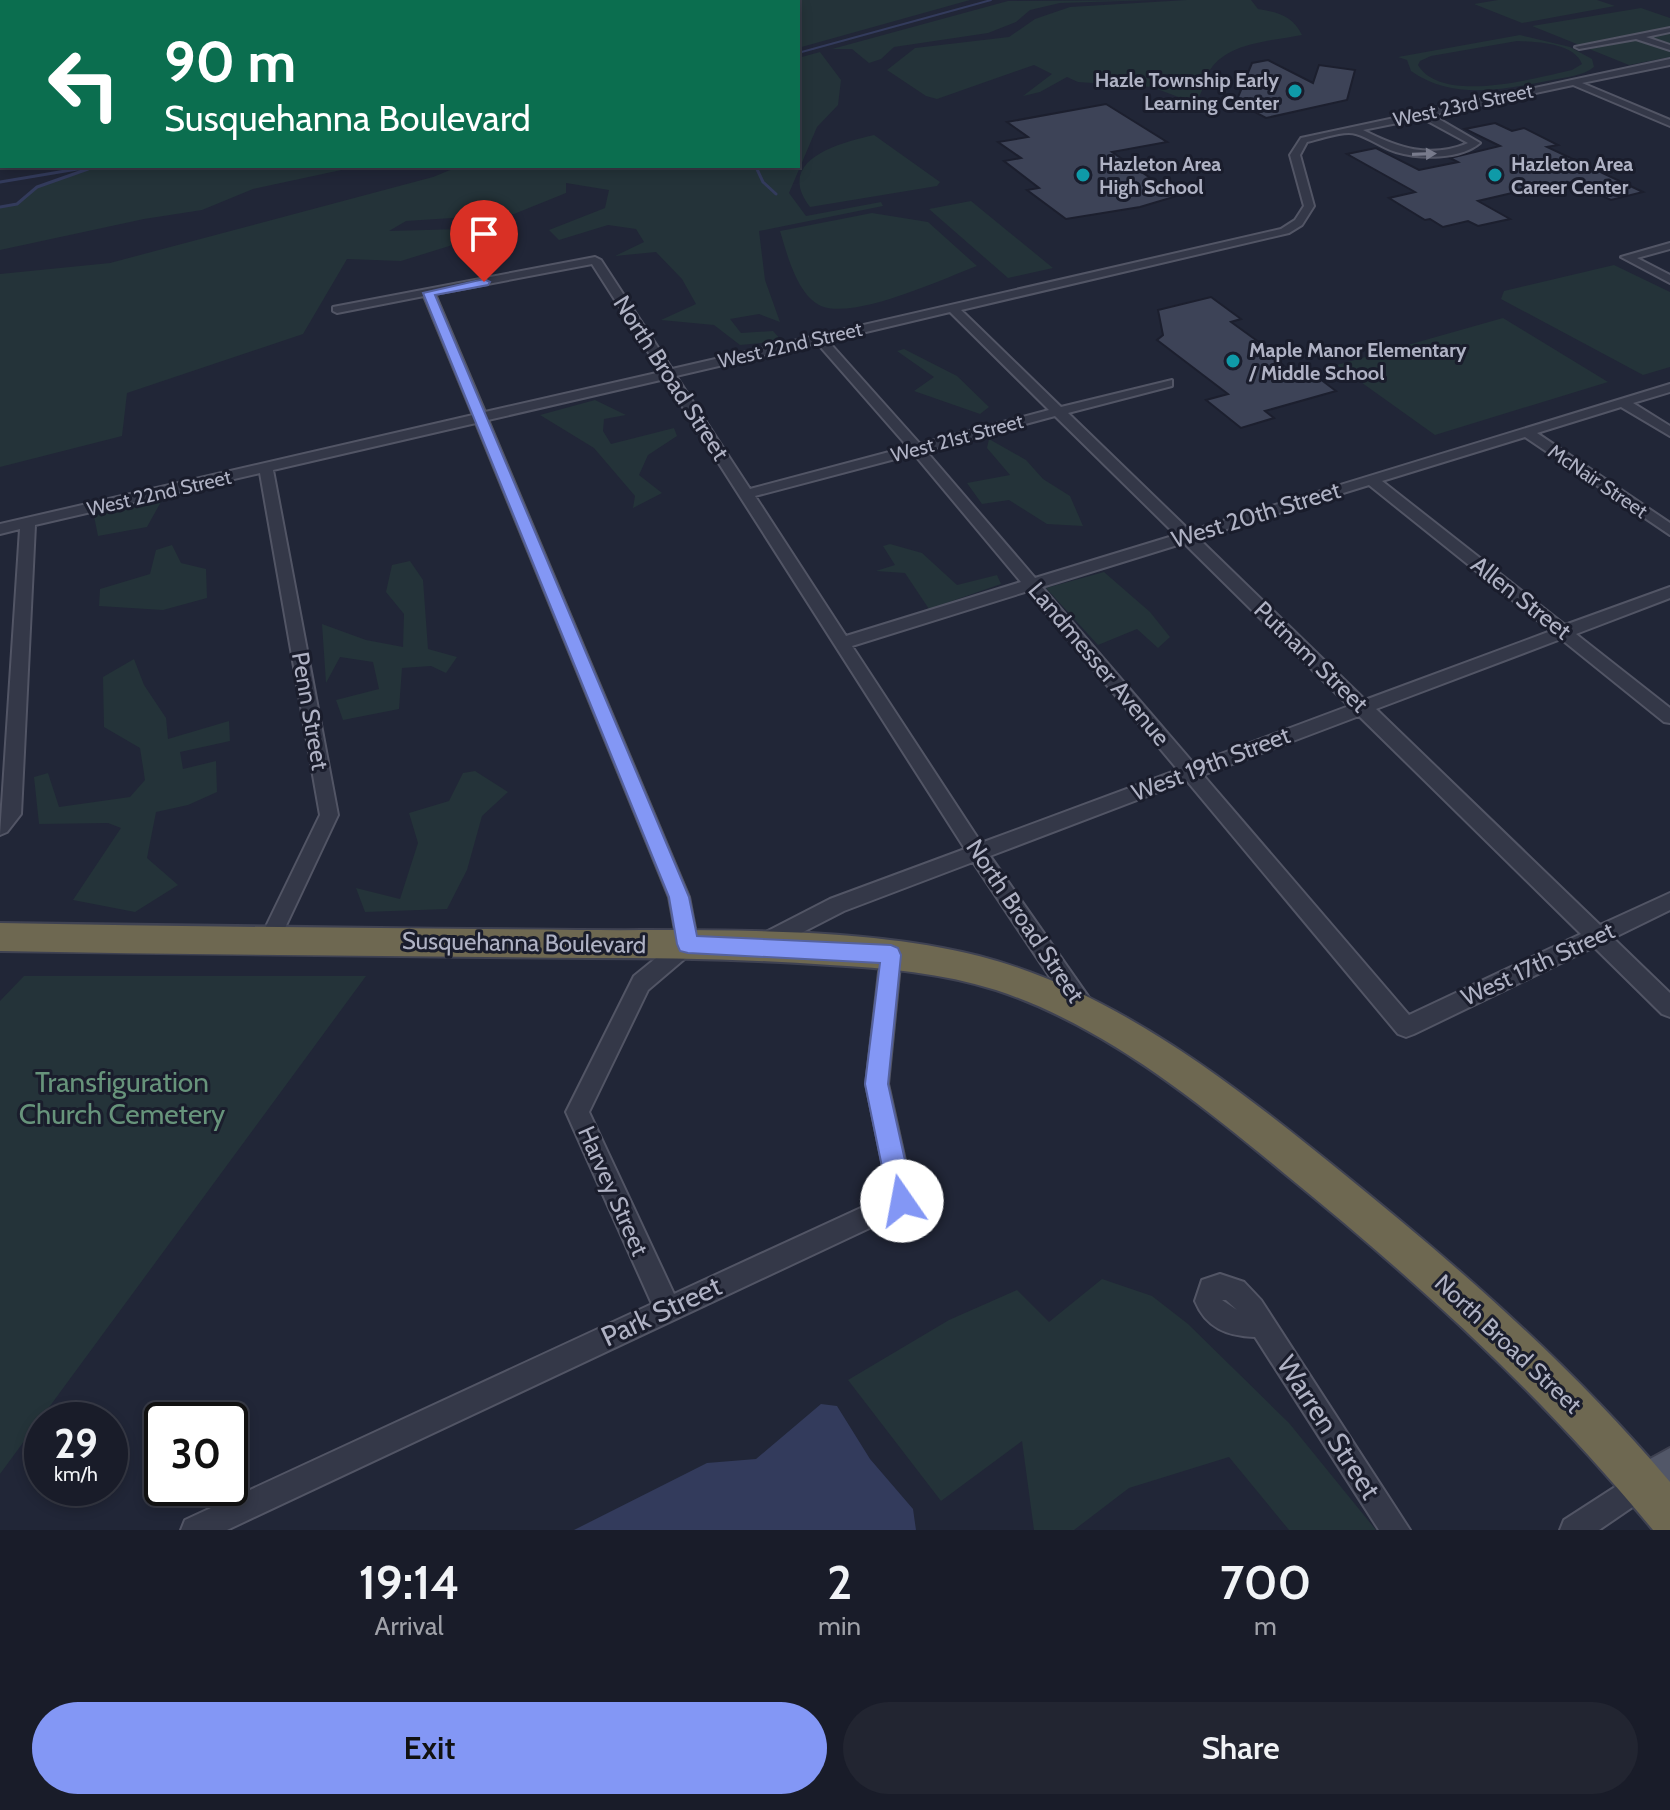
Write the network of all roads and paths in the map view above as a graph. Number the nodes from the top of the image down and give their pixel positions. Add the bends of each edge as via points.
1 (1670, 30) edge
2 (1637, 36) junction
3 (1579, 47) dead end
4 (1670, 48) edge
5 (1670, 62) edge
6 (1572, 82) junction
7 (1421, 113) junction
8 (1670, 123) edge
9 (1352, 128) junction
10 (1303, 183) joint
11 (1670, 246) edge
12 (1670, 280) edge
13 (429, 293) junction
14 (952, 308) junction
15 (337, 309) dead end
16 (820, 339) junction
17 (668, 373) junction
18 (1167, 383) dead end
19 (1670, 388) edge
20 (1622, 402) junction
21 (1059, 411) junction
22 (478, 417) junction
23 (1526, 432) junction
24 (1670, 432) edge
25 (917, 449) junction
26 (266, 468) junction
27 (1371, 480) junction
28 (746, 494) junction
29 (28, 523) junction
30 (0, 529) edge
31 (1670, 530) edge
32 (1187, 537) junction
33 (1032, 585) junction
34 (1670, 592) edge
35 (1563, 632) junction
36 (842, 643) junction
37 (1363, 707) junction
38 (1670, 717) edge
39 (1190, 772) junction
40 (0, 827) edge
41 (977, 852) junction
42 (1670, 901) edge
43 (1598, 936) junction
44 (0, 937) edge
45 (268, 943) junction
46 (688, 944) junction
47 (757, 946) junction
48 (891, 955) junction
49 (1670, 1007) edge
50 (1087, 1012) junction
51 (1406, 1027) joint
52 (667, 1308) junction
53 (1262, 1324) dead end
54 (1657, 1474) edge
55 (1670, 1516) edge
56 (195, 1530) edge
57 (1396, 1530) edge
58 (1574, 1530) edge

1 - 2 street
2 - 3 street
2 - 4 street
5 - 6 street, West 23rd Street
6 - 7 street, West 23rd Street
6 - 8 street
7 - 9 street, West 23rd Street
9 -> 7 street via 1416,156 1475,143
9 - 10 street, West 23rd Street via 1310,137 1297,147 1296,166
10 - 14 street, West 22nd Street via 1309,212 1285,231
11 - 12 street via 1627,257
13 - 15 street
13 - 17 street, North Broad Street via 595,260
13 - 22 street
14 - 16 street, West 22nd Street
14 - 21 street, Putnam Street
16 - 17 street, West 22nd Street
16 - 25 street, Landmesser Avenue
17 - 22 street, West 22nd Street
17 - 28 street, North Broad Street
18 - 21 street, West 21st Street
19 - 20 street, West 20th Street
20 - 23 street, West 20th Street
20 - 24 street
21 - 25 street, West 21st Street
21 - 32 street, Putnam Street
22 - 26 street, West 22nd Street
22 - 46 street via 679,897
23 - 27 street, West 20th Street
23 - 31 street, McNair Street
25 - 28 street, West 21st Street
25 - 33 street, Landmesser Avenue
26 - 29 street, West 22nd Street
26 - 45 street, Penn Street via 329,815
27 - 32 street, West 20th Street
27 - 35 street, Allen Street
28 - 36 street, North Broad Street
29 - 30 street, West 22nd Street
29 - 40 street via 12,814
32 - 33 street, West 20th Street
32 - 37 street, Putnam Street
33 - 36 street, West 20th Street
33 - 39 street, Landmesser Avenue
34 - 35 street, West 19th Street
35 - 37 street, West 19th Street
35 - 38 street, Allen Street
36 - 41 street, North Broad Street
37 - 39 street, West 19th Street
37 - 43 street, Putnam Street
39 - 41 street, West 19th Street
39 - 51 street, Landmesser Avenue
41 - 47 street, West 19th Street via 837,905
41 - 50 street, North Broad Street
42 - 43 street, West 17th Street
43 - 49 street, Putnam Street
43 - 51 street, West 17th Street
44 - 45 highway, Susquehanna Boulevard
45 - 46 highway, Susquehanna Boulevard
46 - 47 highway, Susquehanna Boulevard
46 - 52 street, Harvey Street via 641,983 577,1112
47 - 48 highway, Susquehanna Boulevard
48 - 50 highway, Susquehanna Boulevard via 1002,978
48 - 52 street, Park Street via 877,1084 902,1201
50 - 54 highway, North Broad Street via 1229,1105 1353,1204 1544,1374 1599,1430
52 - 56 street, Park Street
53 - 57 street, Warren Street
54 - 55 highway, North Broad Street
54 - 58 street

